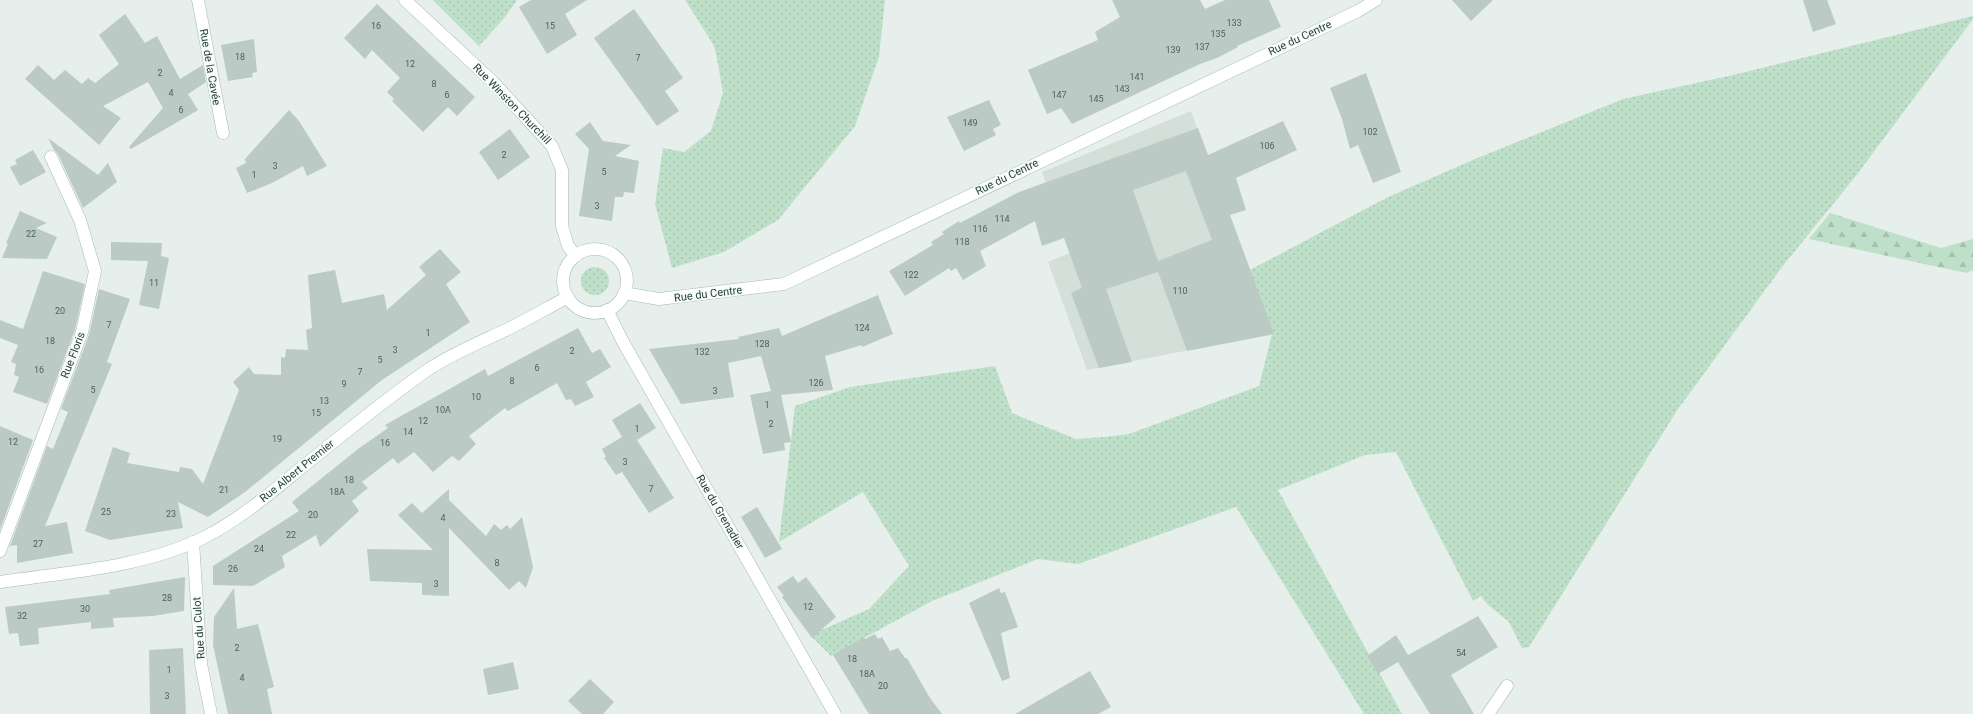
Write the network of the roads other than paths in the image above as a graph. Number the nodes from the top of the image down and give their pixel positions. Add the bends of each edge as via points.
1 (198, 0) edge
2 (405, 0) edge
3 (1376, 0) edge
4 (223, 133) dead end
5 (51, 157) dead end
6 (576, 256) junction
7 (624, 293) junction
8 (568, 297) junction
9 (607, 310) junction
10 (193, 542) junction
11 (0, 551) edge
12 (0, 582) edge
13 (1507, 686) dead end
14 (211, 714) edge
15 (835, 714) edge
16 (1488, 714) edge

1 - 4 street, Rue de la Cavée
2 - 6 street, Rue Winston Churchill via 493,82 552,146 562,170 562,226 568,246
3 - 7 street, Rue du Centre via 1358,11 784,284 659,299
5 - 11 street, Rue Floris via 80,220 95,271 82,332
6 - 7 street via 595,249 613,255 625,271
6 - 8 street via 564,273 563,284
7 - 9 street via 618,302
8 - 9 street via 575,306 585,311
8 - 10 street, Rue Albert Premier via 430,368 260,501 217,531
9 - 15 street, Rue du Grenadier
10 - 12 street, Rue Albert Premier via 140,559
10 - 14 street, Rue du Culot via 201,664
13 - 16 street

